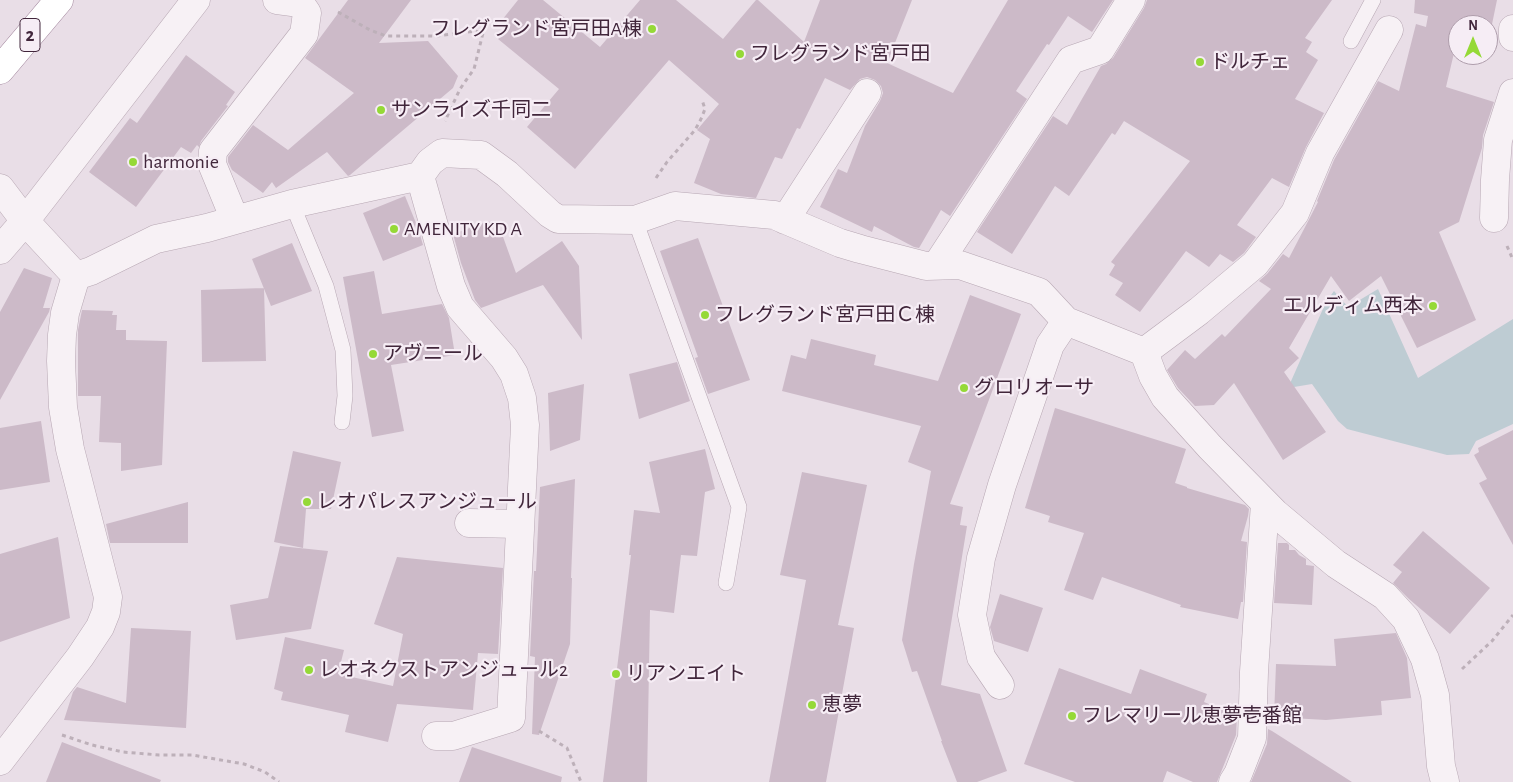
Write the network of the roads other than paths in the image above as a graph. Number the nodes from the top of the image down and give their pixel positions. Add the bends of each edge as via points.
1 (59, 0) edge
2 (196, 0) edge
3 (278, 0) edge
4 (1131, 0) edge
5 (1372, 0) edge
6 (1513, 29) edge
7 (1390, 30) dead end
8 (1513, 37) edge
9 (1351, 41) dead end
10 (0, 70) edge
11 (1513, 92) edge
12 (867, 93) dead end
13 (428, 167) junction
14 (0, 188) edge
15 (292, 204) junction
16 (1494, 218) dead end
17 (235, 220) junction
18 (636, 220) junction
19 (785, 220) junction
20 (25, 221) junction
21 (0, 250) edge
22 (937, 265) junction
23 (76, 276) junction
24 (1066, 321) junction
25 (1144, 352) junction
26 (342, 422) dead end
27 (1265, 503) junction
28 (469, 523) dead end
29 (520, 524) junction
30 (726, 583) dead end
31 (1000, 685) dead end
32 (436, 736) dead end
33 (0, 761) edge
34 (1233, 782) edge
35 (1445, 782) edge

1 - 10 highway, 2
2 - 20 street
3 - 17 street via 300,3 307,13 304,34 213,151 212,164
4 - 22 street via 1100,50 1071,60
5 - 9 lane
6 - 8 street
7 - 25 street via 1320,153 1295,213 1255,264 1200,311
11 - 16 street via 1498,140
12 - 19 street
13 - 15 street
13 - 18 street via 442,153 481,155 558,219
13 - 29 street via 451,286 460,307 504,358 514,374 522,398 525,425
14 - 20 street
15 - 17 street
15 - 26 lane via 326,286 343,350 345,396
17 - 23 street via 156,240
18 - 19 street via 675,206 774,215
18 - 30 lane via 739,507
19 - 22 street via 860,249 926,266
20 - 21 street
20 - 23 street
22 - 24 street via 960,265 1039,292
23 - 33 street via 62,335 63,407 70,449 108,597 106,612 80,657
24 - 25 street
24 - 31 street via 1050,344 1002,485 982,558 972,615 982,657
25 - 27 street via 1164,397
27 - 34 street via 1252,738
27 - 35 street via 1336,564 1384,596 1406,619 1425,659 1435,695
28 - 29 street
29 - 32 street via 511,718 453,736

